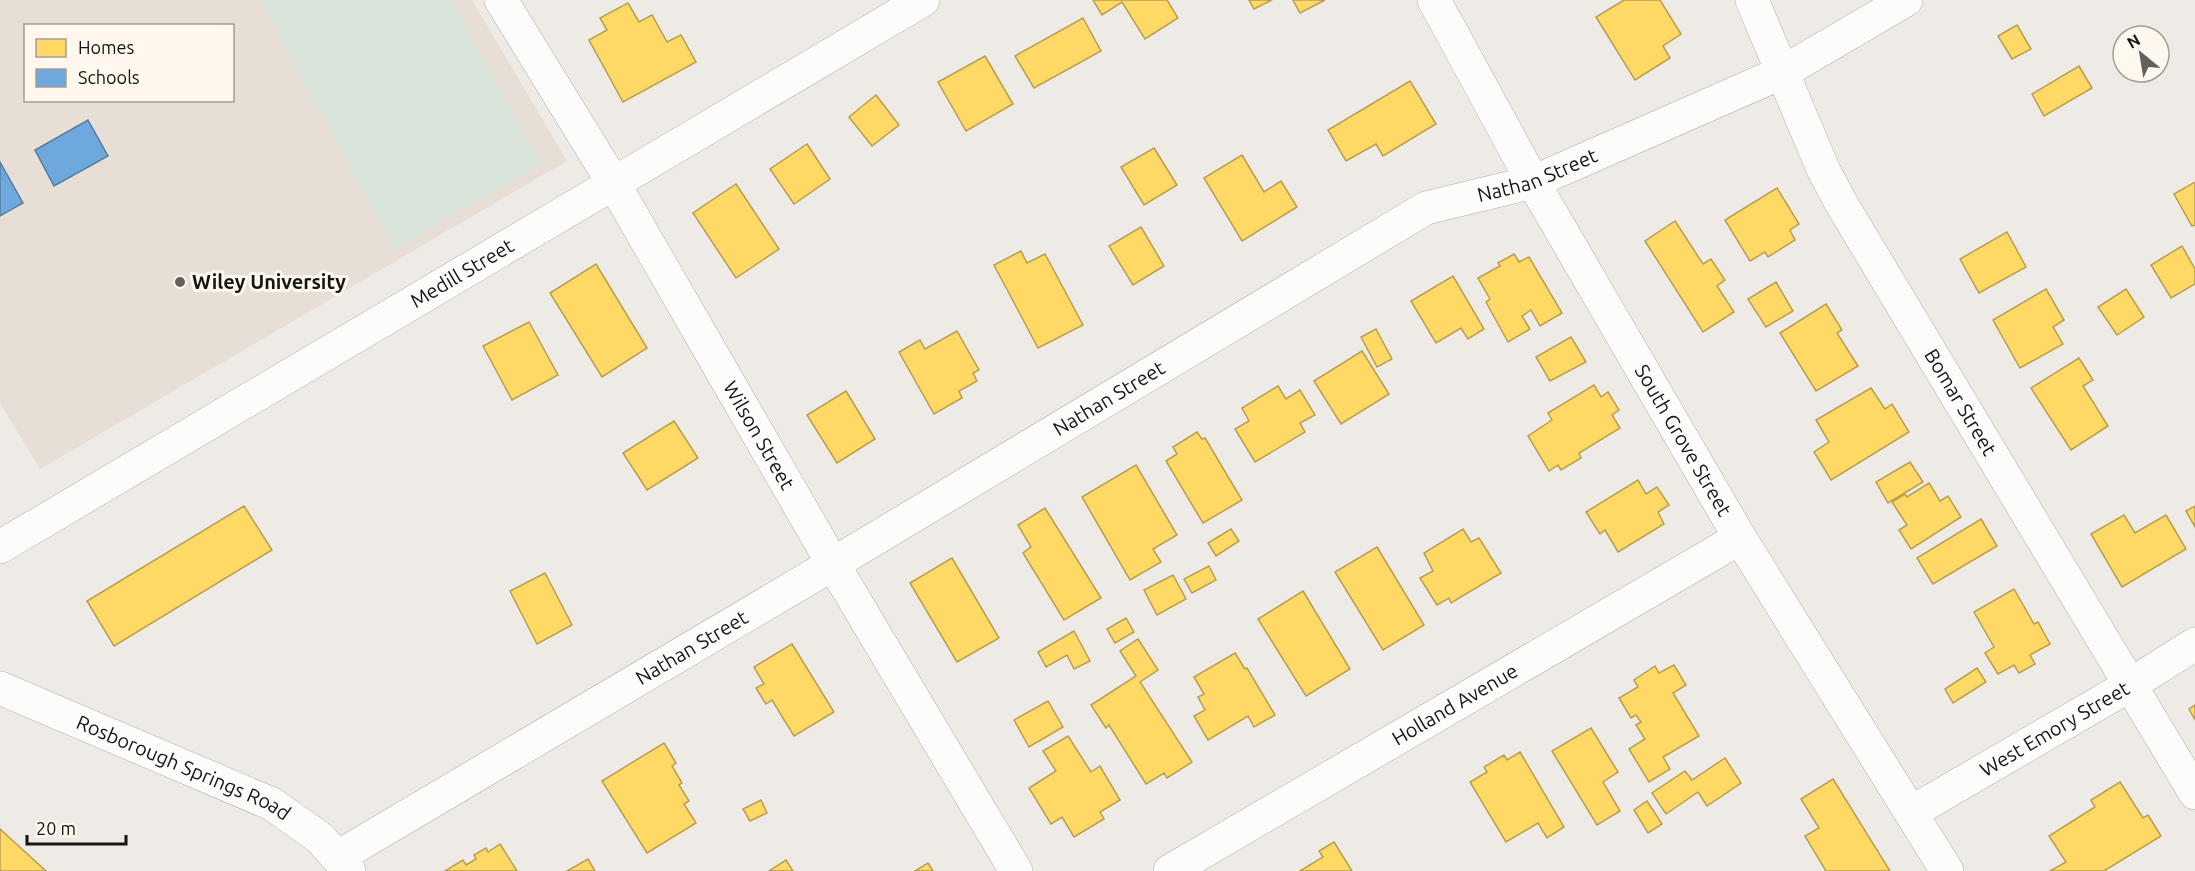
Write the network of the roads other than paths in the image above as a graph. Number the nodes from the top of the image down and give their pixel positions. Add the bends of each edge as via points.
1 (501, 0) edge
2 (923, 0) edge
3 (1434, 0) edge
4 (1752, 0) edge
5 (1906, 0) edge
6 (1783, 72) junction
7 (1533, 182) junction
8 (614, 184) junction
9 (1740, 538) junction
10 (0, 546) edge
11 (833, 564) junction
12 (2195, 644) edge
13 (2130, 685) junction
14 (0, 688) edge
15 (2195, 793) edge
16 (1912, 812) junction
17 (344, 864) edge
18 (1016, 871) edge
19 (1170, 871) edge
20 (1947, 871) edge

1 - 8 street, Wilson Street
2 - 8 street, Medill Street
3 - 7 street, South Grove Street
4 - 6 street, Bomar Street
5 - 6 street, Nathan Street
6 - 7 street, Nathan Street
6 - 13 street, Bomar Street via 1841,203
7 - 9 street, South Grove Street
7 - 11 street, Nathan Street via 1426,208
8 - 10 street, Medill Street
8 - 11 street, Wilson Street
9 - 16 street, South Grove Street
9 - 19 street, Holland Avenue
11 - 17 street, Nathan Street
11 - 18 street, Wilson Street
12 - 13 street, West Emory Street
13 - 15 street, Bomar Street
13 - 16 street, West Emory Street
14 - 17 street, Rosborough Springs Road via 272,804 320,838
16 - 20 street, South Grove Street

